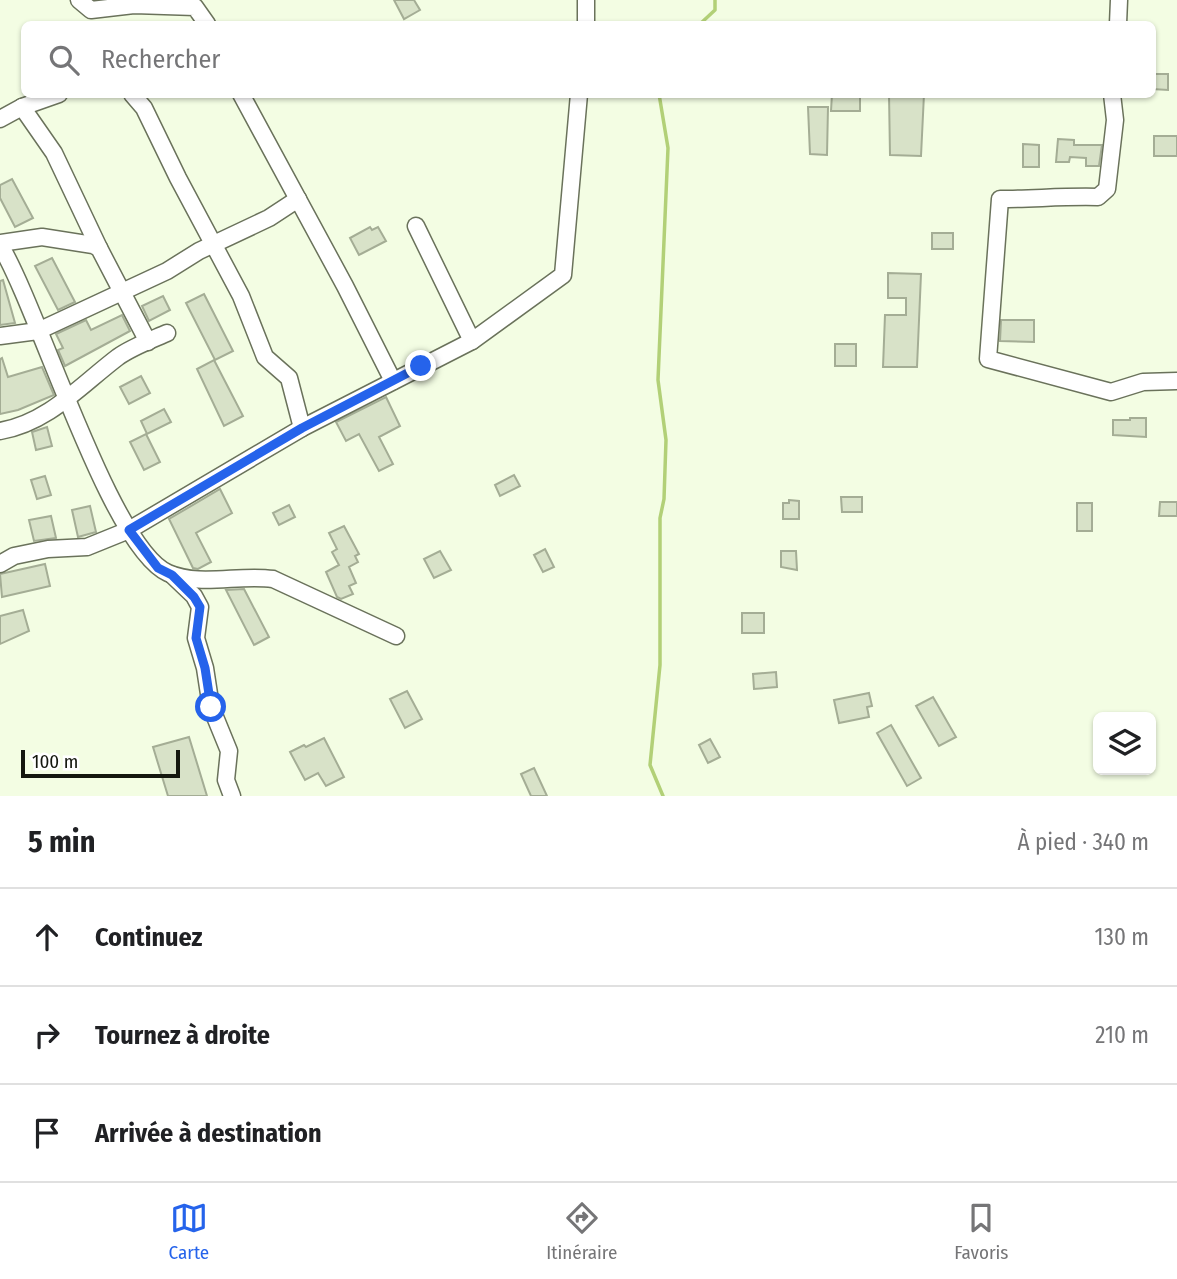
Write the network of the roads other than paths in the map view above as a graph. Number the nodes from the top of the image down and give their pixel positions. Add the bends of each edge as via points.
1 (586, 0) edge
2 (1119, 0) edge
3 (89, 12) edge
4 (204, 21) edge
5 (586, 21) edge
6 (1118, 21) edge
7 (48, 98) edge
8 (135, 98) edge
9 (243, 98) edge
10 (579, 98) edge
11 (1112, 98) edge
12 (22, 107) junction
13 (0, 119) edge
14 (298, 199) junction
15 (416, 226) dead end
16 (0, 244) edge
17 (214, 245) junction
18 (99, 248) junction
19 (122, 291) junction
20 (38, 331) junction
21 (167, 333) dead end
22 (0, 336) edge
23 (148, 341) junction
24 (472, 341) junction
25 (393, 381) junction
26 (1177, 381) edge
27 (68, 400) junction
28 (302, 428) junction
29 (0, 431) edge
30 (129, 530) junction
31 (0, 564) edge
32 (172, 575) junction
33 (396, 636) dead end
34 (232, 796) edge

1 - 5 street
2 - 6 street
3 - 4 street via 134,5 195,7
7 - 12 street
8 - 17 street
9 - 14 street
10 - 24 street via 562,275
11 - 26 street via 1115,120 1107,189 1098,197 1000,199 988,359 1111,392 1143,382
12 - 13 street
12 - 18 street via 54,153
14 - 17 street
14 - 25 street
15 - 24 street
16 - 18 street via 42,237
16 - 20 street
17 - 19 street
17 - 28 street via 265,357 289,378
18 - 19 street
19 - 20 street
19 - 23 street
20 - 22 street
20 - 27 street
21 - 23 street
23 - 27 street via 119,356
24 - 25 street
25 - 28 street
27 - 29 street via 34,420
27 - 30 street
28 - 30 street
30 - 31 street via 87,548 48,549 13,556
30 - 32 street via 158,568
32 - 33 street via 273,579
32 - 34 street via 200,607 196,638 211,707 229,751 226,780

